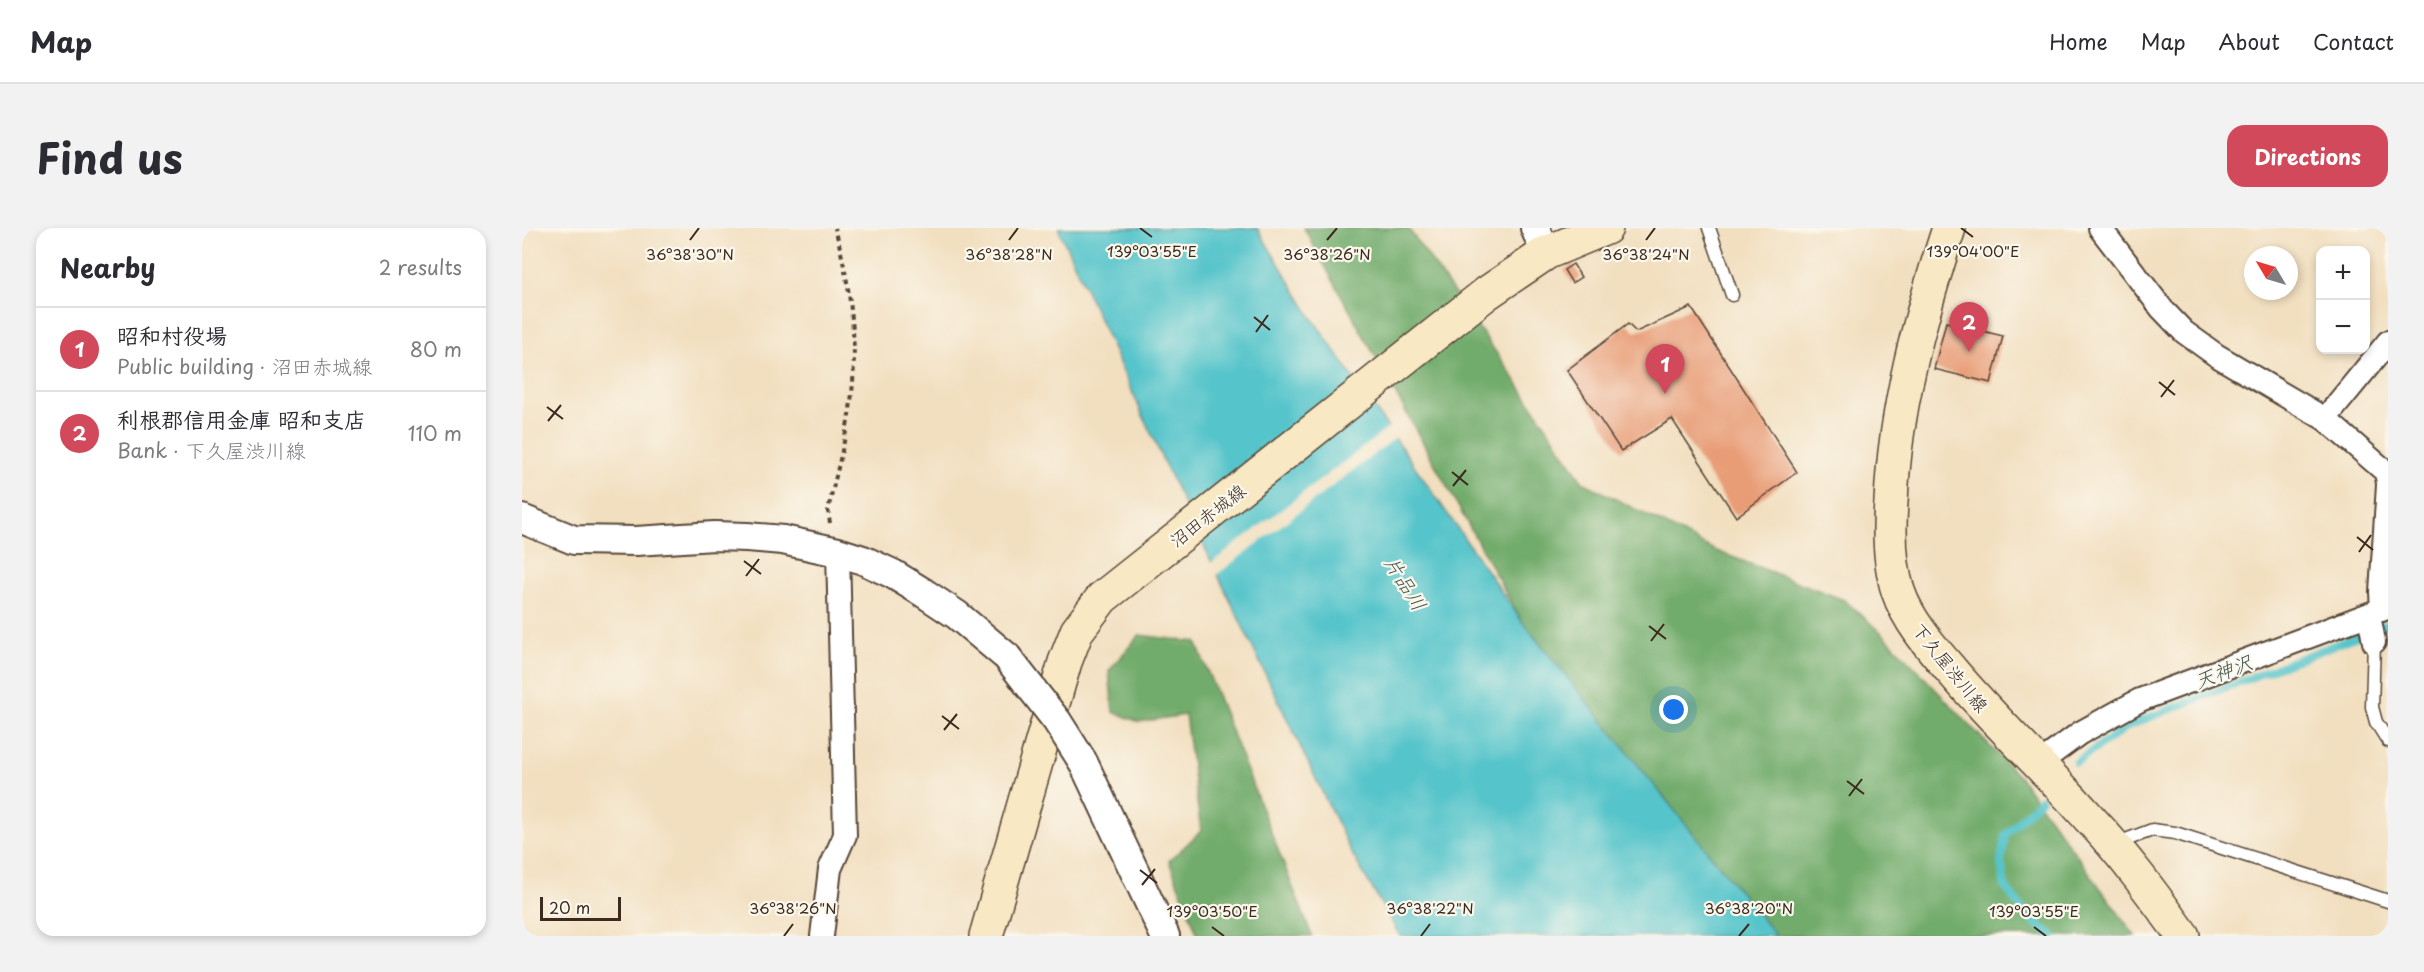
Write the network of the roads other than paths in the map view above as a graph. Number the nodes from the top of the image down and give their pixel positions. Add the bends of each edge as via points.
1 (1606, 228) edge
2 (1709, 228) edge
3 (1949, 228) edge
4 (2100, 228) edge
5 (1541, 240) edge
6 (1732, 295) dead end
7 (2388, 342) edge
8 (2325, 419) junction
9 (2388, 484) edge
10 (522, 519) edge
11 (838, 552) junction
12 (2377, 620) edge
13 (2388, 741) edge
14 (2038, 764) junction
15 (2113, 845) junction
16 (2388, 901) edge
17 (822, 936) edge
18 (986, 936) edge
19 (1166, 936) edge
20 (2183, 936) edge

1 - 5 main road, 沼田赤城線
2 - 6 lane
3 - 14 main road, 下久屋渋川線 via 1903,391 1892,482 1892,563 1898,591 1918,629 1968,691
4 - 8 street via 2184,332
5 - 18 main road, 沼田赤城線 via 1487,293 1102,598 1077,631 1065,662
7 - 8 street
8 - 9 street via 2386,472
9 - 12 street
10 - 11 street via 574,540 747,537
11 - 17 street via 845,835 830,869
11 - 19 street, bridge via 863,560 924,593 1008,657 1083,762
12 - 13 lane via 2372,707
12 - 14 street via 2140,700 2080,732
14 - 15 main road, 下久屋渋川線
15 - 16 lane via 2152,830 2175,833
15 - 20 main road, 下久屋渋川線

